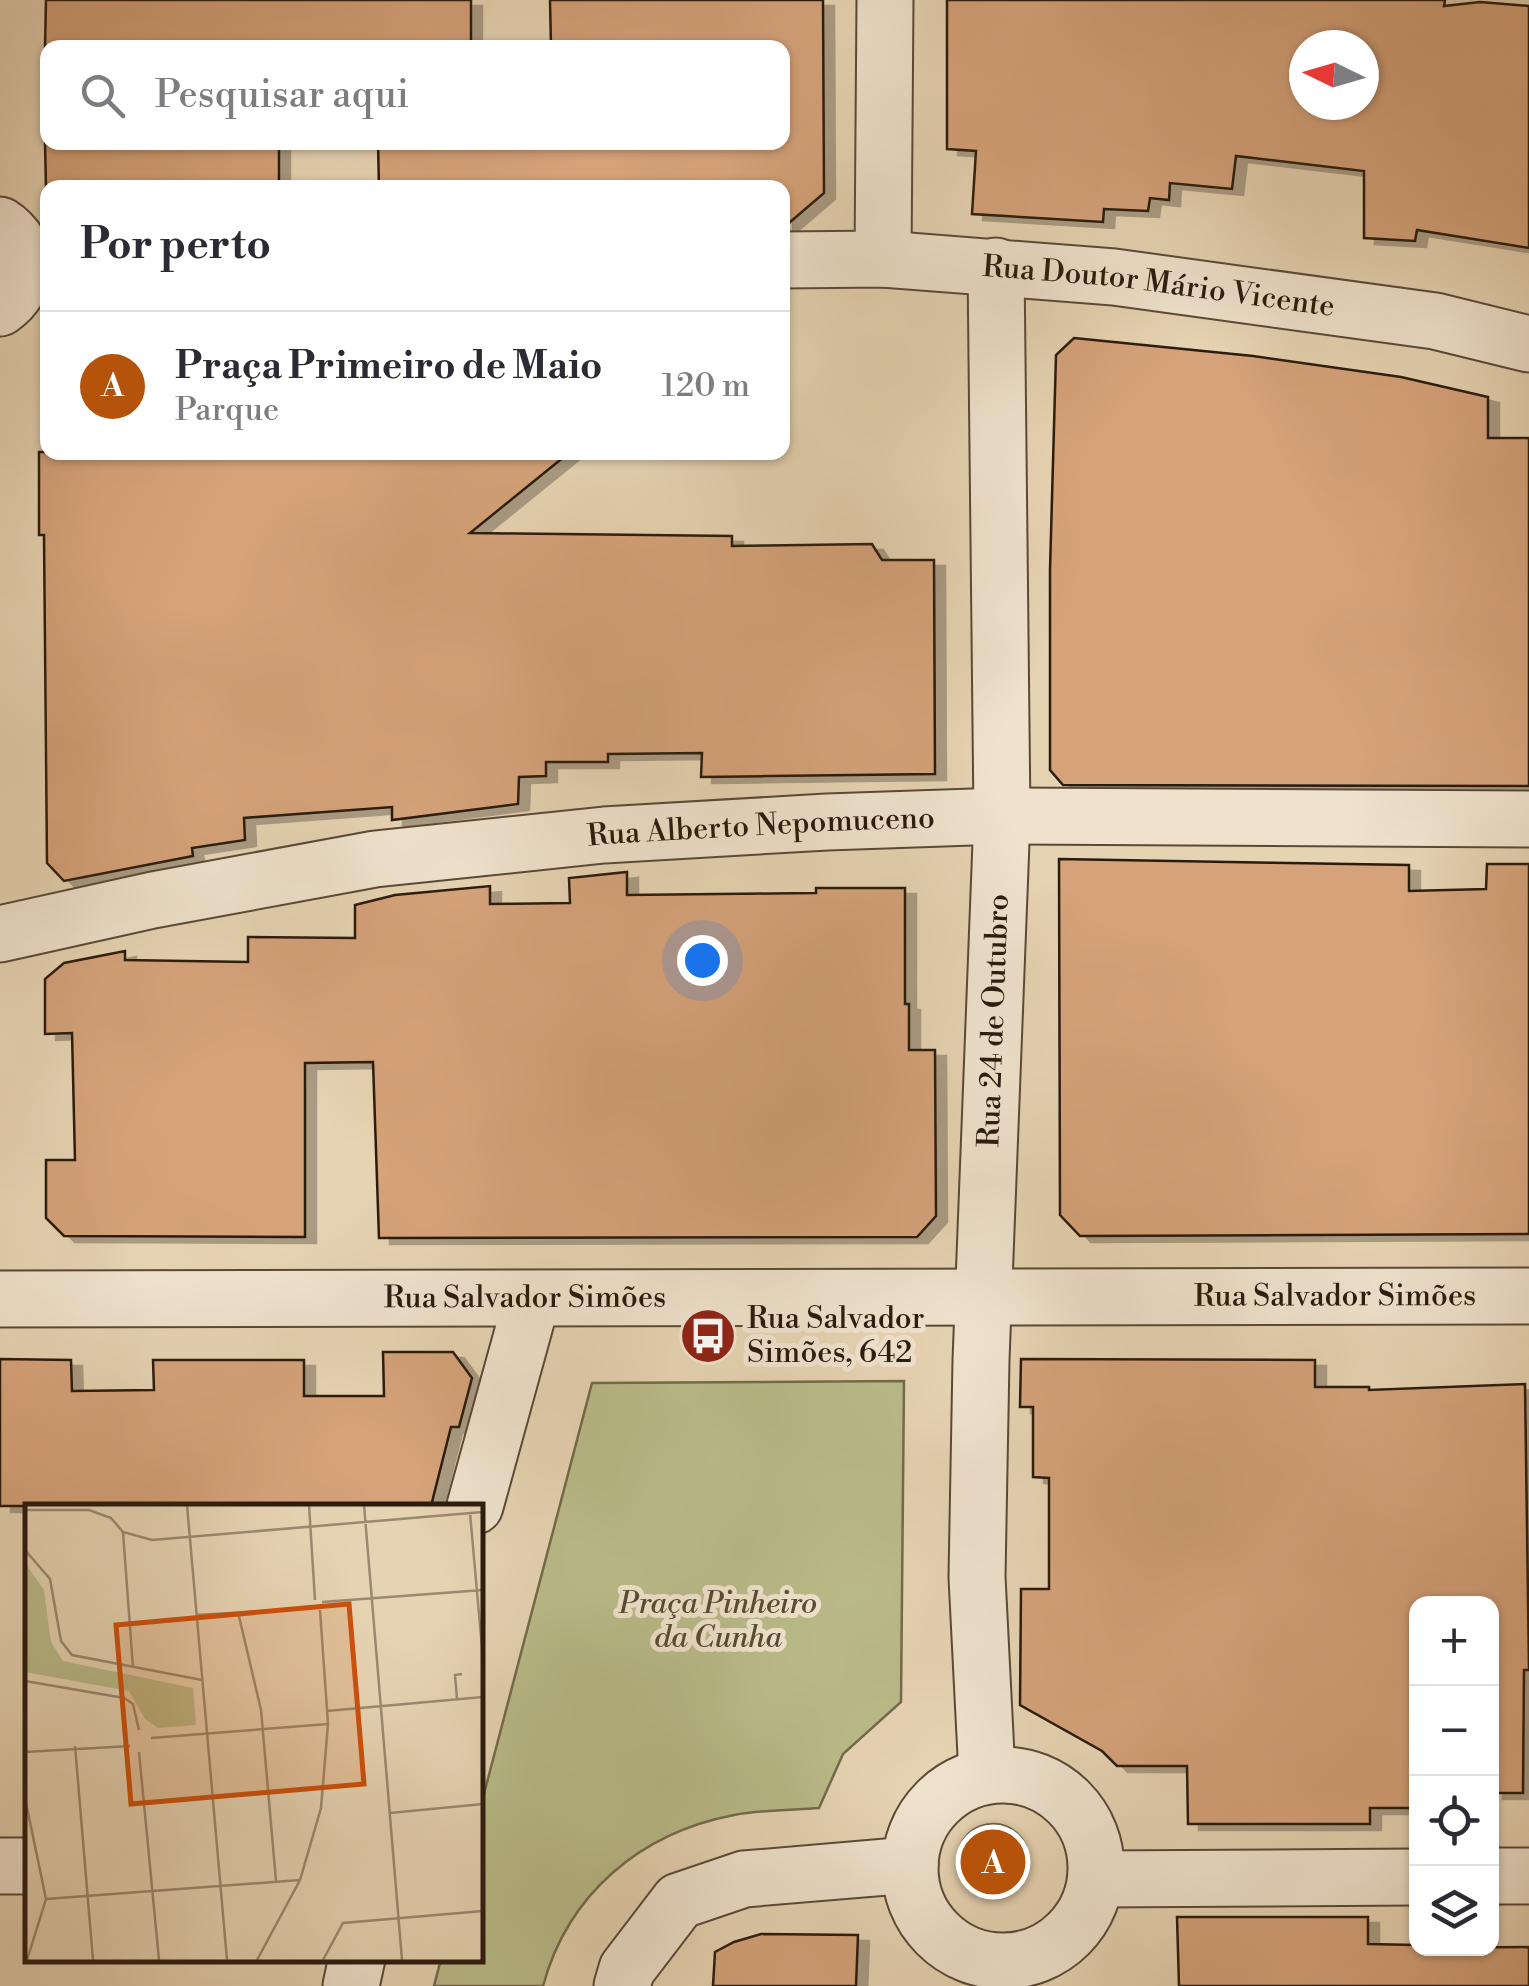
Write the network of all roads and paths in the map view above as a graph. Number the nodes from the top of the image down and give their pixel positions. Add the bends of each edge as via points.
1 (886, 0) edge
2 (884, 259) junction
3 (790, 260) edge
4 (996, 266) junction
5 (1529, 344) edge
6 (1002, 816) junction
7 (1529, 818) edge
8 (0, 934) edge
9 (984, 1296) junction
10 (1529, 1296) edge
11 (0, 1299) edge
12 (532, 1299) junction
13 (476, 1504) edge
14 (986, 1775) junction
15 (910, 1865) junction
16 (1499, 1876) edge
17 (1529, 1876) edge
18 (1409, 1877) edge
19 (1096, 1879) junction
20 (356, 1961) edge
21 (966, 1969) edge
22 (1031, 1971) edge
23 (351, 1986) edge
24 (622, 1986) edge

1 - 2 street
2 - 3 street, Rua Doutor Mário Vicente
2 - 4 street, Rua Doutor Mário Vicente
4 - 5 street, Rua Doutor Mário Vicente via 1435,321
4 - 6 street, Rua 24 de Outubro
6 - 7 street, Rua Alberto Nepomuceno
6 - 8 street, Rua Alberto Nepomuceno via 604,835 394,857
6 - 9 street, Rua 24 de Outubro
9 - 10 street, Rua Salvador Simões
9 - 12 street, Rua Salvador Simões
9 - 14 street, Rua 24 de Outubro via 977,1576
11 - 12 street, Rua Salvador Simões
12 - 13 street
14 - 15 street via 932,1806 916,1834
14 - 19 street via 1030,1777 1067,1800 1091,1836
15 - 21 street via 915,1900
15 - 24 street via 744,1879 679,1901 627,1969
16 - 17 street
18 - 19 street
19 - 22 street via 1086,1912
20 - 23 street
21 - 22 street via 998,1961

